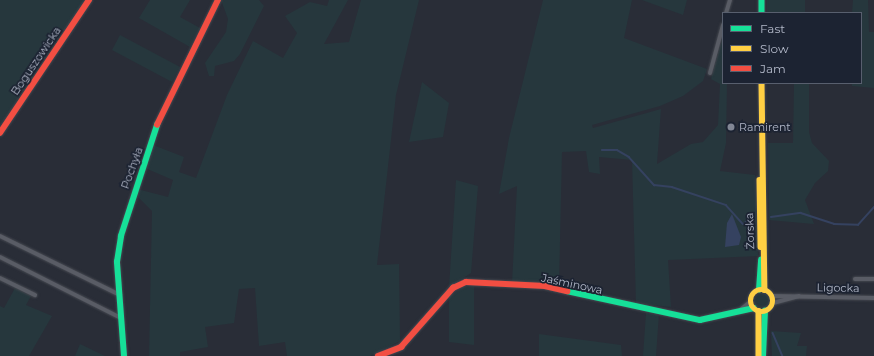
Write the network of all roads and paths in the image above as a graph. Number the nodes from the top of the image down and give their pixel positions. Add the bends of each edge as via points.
1 (89, 0) edge
2 (218, 0) edge
3 (730, 0) edge
4 (762, 0) edge
5 (726, 12) edge
6 (762, 12) edge
7 (722, 29) edge
8 (710, 73) dead end
9 (762, 84) edge
10 (0, 133) edge
11 (762, 170) junction
12 (0, 236) edge
13 (0, 257) edge
14 (0, 278) edge
15 (855, 278) dead end
16 (874, 279) edge
17 (759, 290) junction
18 (765, 290) junction
19 (35, 294) dead end
20 (120, 295) junction
21 (772, 296) junction
22 (802, 296) junction
23 (874, 298) edge
24 (751, 301) junction
25 (773, 303) junction
26 (740, 310) junction
27 (759, 310) junction
28 (121, 318) junction
29 (124, 356) edge
30 (378, 356) edge
31 (759, 356) edge
32 (763, 356) edge

1 - 10 street, Boguszowicka
2 - 20 street, Pochyła via 177,80 136,184 117,262
3 - 5 street
4 - 6 street
7 - 8 street
9 - 11 street, Żorska
11 - 17 street, Żorska
11 - 18 street, Żorska
12 - 20 street
13 - 28 street
14 - 19 street
15 - 16 street
17 - 18 street
17 - 24 street
18 - 21 street
20 - 28 street, Pochyła
21 - 22 street, Ligocka
21 - 25 street
22 - 23 street, Ligocka
22 - 25 street, Ligocka
24 - 26 street, Jaśminowa
24 - 27 street
25 - 27 street
26 - 27 street, Jaśminowa
26 - 30 street, Jaśminowa via 700,320 544,286 466,282 453,288 400,347
27 - 31 street
27 - 32 street
28 - 29 street, Pochyła

